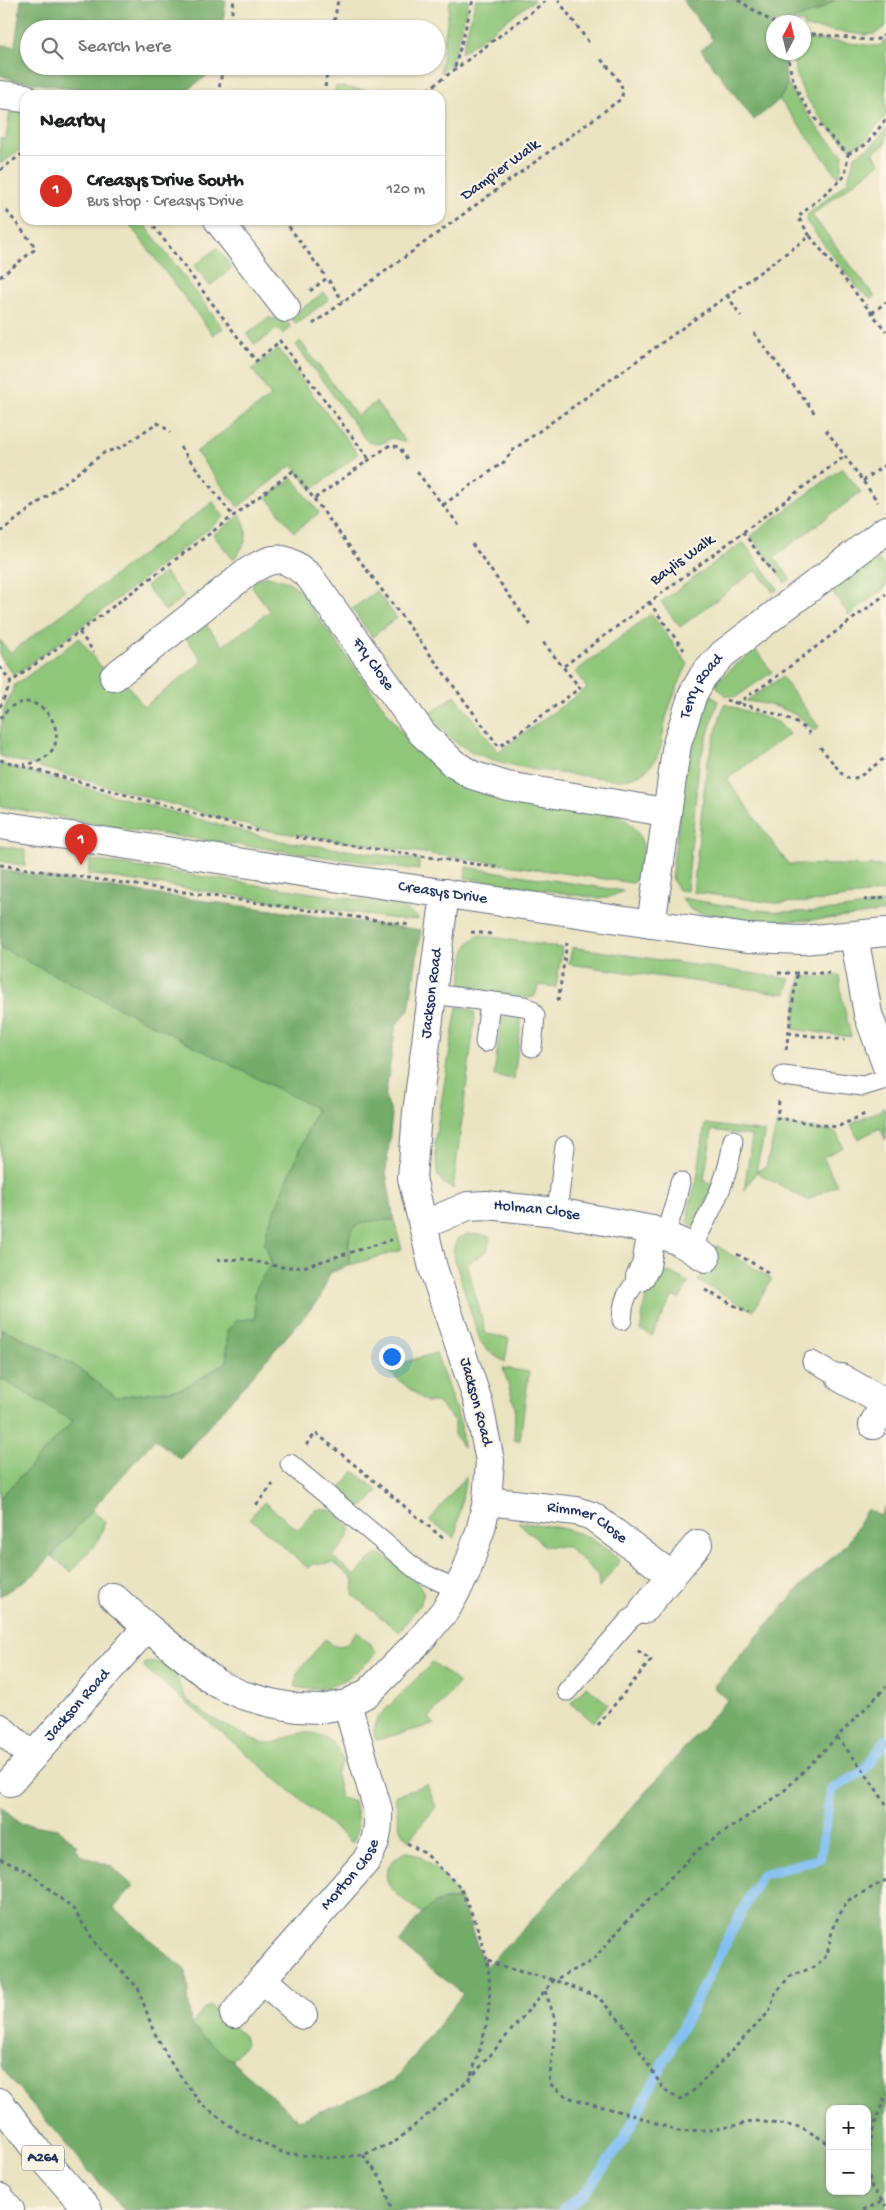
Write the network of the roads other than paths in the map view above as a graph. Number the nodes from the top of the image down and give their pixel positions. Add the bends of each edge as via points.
1 (0, 95) edge
2 (20, 97) edge
3 (222, 225) edge
4 (286, 308) dead end
5 (883, 517) edge
6 (114, 677) road end
7 (665, 812) junction
8 (0, 825) edge
9 (445, 893) junction
10 (651, 924) junction
11 (886, 932) edge
12 (854, 936) junction
13 (433, 994) junction
14 (490, 1002) junction
15 (485, 1042) dead end
16 (532, 1047) dead end
17 (886, 1064) edge
18 (783, 1076) dead end
19 (886, 1079) edge
20 (733, 1140) dead end
21 (565, 1146) dead end
22 (680, 1182) dead end
23 (557, 1212) junction
24 (424, 1229) junction
25 (659, 1233) junction
26 (699, 1253) joint
27 (640, 1277) joint
28 (622, 1320) dead end
29 (812, 1362) dead end
30 (841, 1378) joint
31 (881, 1410) edge
32 (290, 1464) dead end
33 (487, 1501) junction
34 (698, 1544) dead end
35 (672, 1576) junction
36 (458, 1590) junction
37 (113, 1597) dead end
38 (644, 1609) joint
39 (147, 1627) junction
40 (567, 1691) dead end
41 (347, 1704) junction
42 (0, 1728) edge
43 (32, 1757) junction
44 (10, 1782) dead end
45 (262, 1979) junction
46 (234, 2014) dead end
47 (303, 2015) dead end
48 (0, 2103) edge
49 (0, 2198) edge
50 (10, 2210) edge
51 (88, 2210) edge

1 - 2 main road
3 - 4 main road
5 - 7 main road, Terry Road via 793,600 723,654 703,676 685,714 676,744
6 - 7 main road, Fry Close via 249,571 265,561 282,558 310,576 422,733 453,763 472,775 507,786
7 - 10 main road, Terry Road
8 - 9 main road, Creasys Drive
9 - 10 main road, Creasys Drive
9 - 13 main road, Jackson Road
10 - 12 main road, Creasys Drive via 747,938 803,940
11 - 12 main road, Creasys Drive
12 - 17 main road via 863,992
13 - 14 lane
13 - 24 main road, Jackson Road via 412,1178
14 - 15 lane
14 - 16 lane via 524,1006 531,1010 535,1016
18 - 19 lane via 863,1086
20 - 26 lane via 727,1174
21 - 23 lane
22 - 25 lane via 675,1204
23 - 24 main road, Holman Close via 468,1206
23 - 25 main road, Holman Close
24 - 33 main road, Jackson Road via 433,1268 485,1429 490,1461
25 - 26 main road, Holman Close
25 - 27 main road
27 - 28 lane via 623,1302
29 - 30 lane
30 - 31 main road
32 - 36 lane via 418,1571
33 - 35 main road, Rimmer Close via 576,1511 592,1516
33 - 36 main road, Jackson Road via 474,1552
34 - 35 main road
35 - 38 main road
36 - 41 main road, Jackson Road via 447,1608 393,1669 369,1692
37 - 39 main road, Jackson Road
38 - 40 lane via 630,1619
39 - 41 main road, Jackson Road via 216,1683 242,1695 297,1708 320,1709
39 - 43 main road, Jackson Road
41 - 45 main road, Morton Close via 378,1810 376,1844 366,1861
42 - 43 main road
43 - 44 main road, Jackson Road
45 - 46 main road, Morton Close
45 - 47 main road
48 - 51 main road, A264
49 - 50 main road

